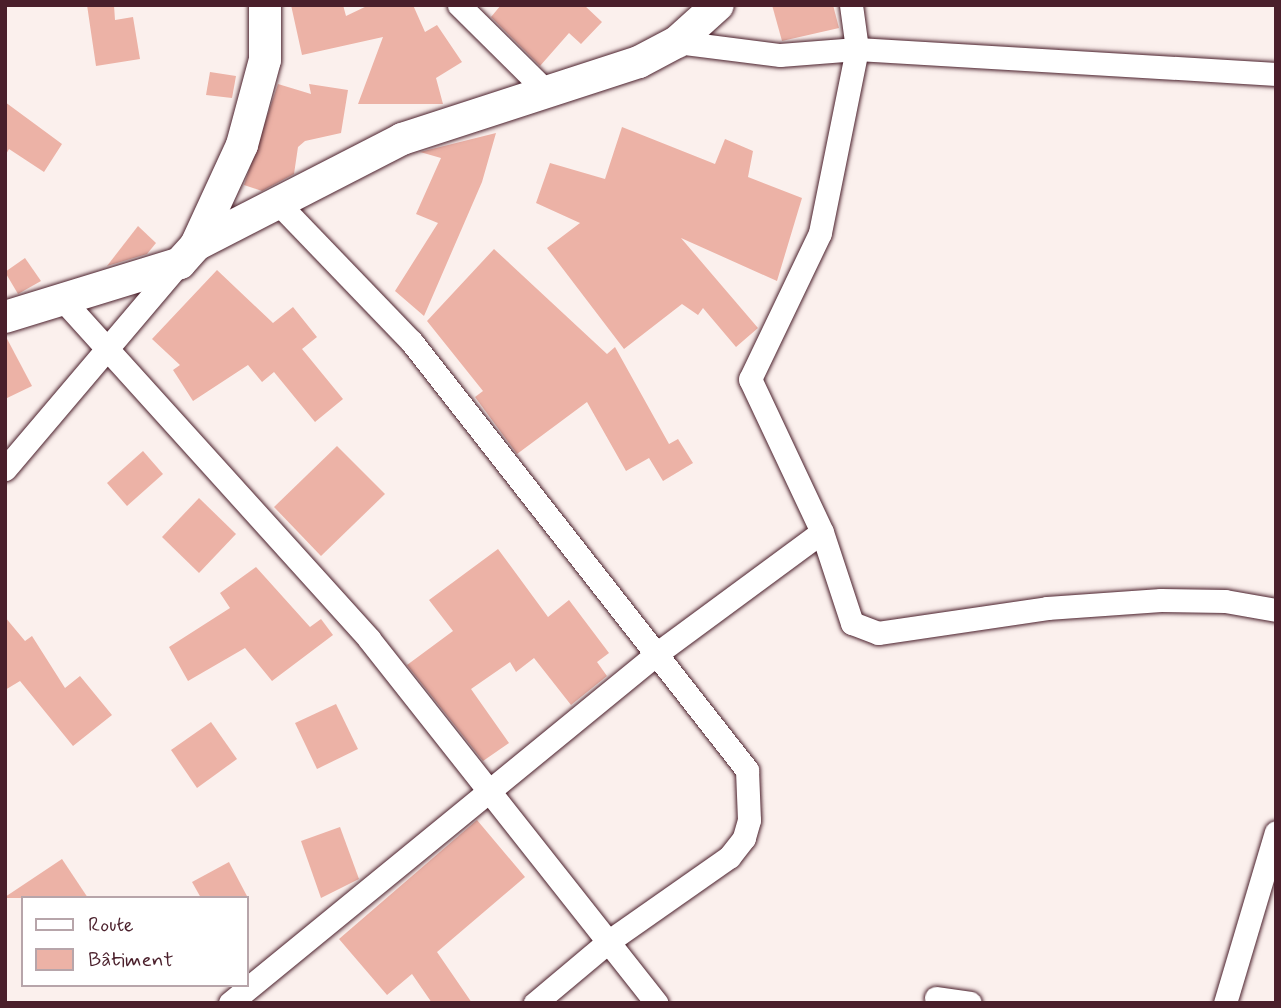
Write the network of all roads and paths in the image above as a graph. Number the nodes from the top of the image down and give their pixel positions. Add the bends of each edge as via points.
1 (265, 5) edge
2 (459, 5) edge
3 (718, 5) edge
4 (850, 5) edge
5 (677, 42) junction
6 (857, 49) junction
7 (1276, 74) edge
8 (548, 93) junction
9 (279, 204) junction
10 (188, 254) junction
11 (63, 300) junction
12 (5, 317) edge
13 (110, 351) junction
14 (5, 469) edge
15 (822, 531) junction
16 (1276, 610) edge
17 (659, 652) junction
18 (488, 796) junction
19 (1276, 832) edge
20 (609, 941) junction
21 (936, 998) dead end
22 (230, 1003) edge
23 (535, 1003) edge
24 (656, 1003) edge
25 (970, 1003) edge
26 (1225, 1003) edge

1 - 10 street via 265,60 242,145
2 - 8 street
3 - 5 street
4 - 6 street
5 - 6 street via 780,55
5 - 8 street via 595,80
6 - 7 street
6 - 15 street via 820,233 750,379
8 - 9 street via 479,110 402,139
9 - 10 street
9 - 17 street via 411,341
10 - 11 street
10 - 13 street
11 - 12 street
11 - 13 street
13 - 14 street
13 - 18 street via 369,639
15 - 16 street via 852,623 869,633 1047,608 1161,600
15 - 17 street
17 - 18 street
17 - 20 street via 747,770 750,820 744,838 729,857
18 - 20 street
18 - 22 street
19 - 26 street
20 - 23 street
20 - 24 street
21 - 25 street

